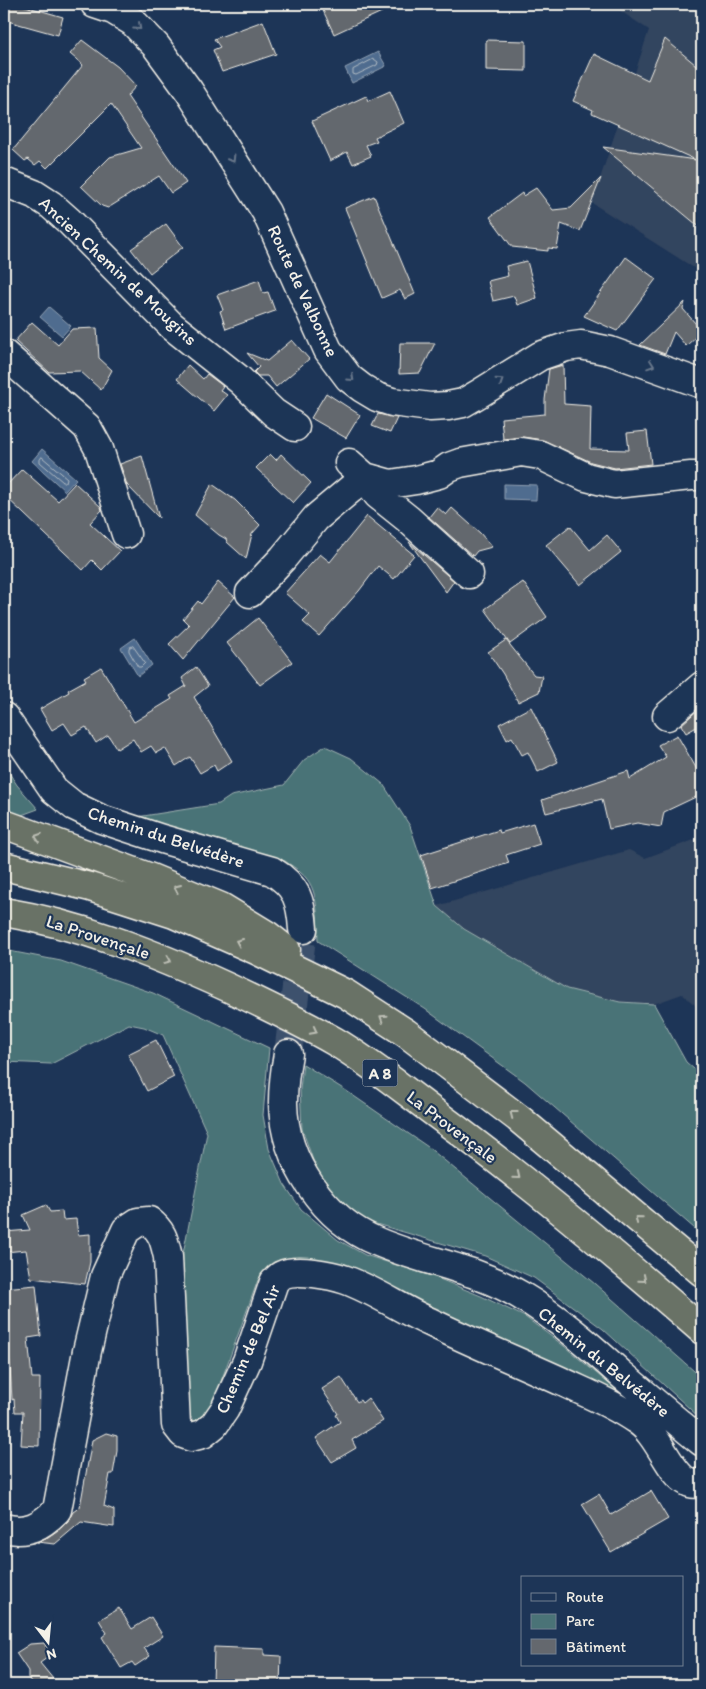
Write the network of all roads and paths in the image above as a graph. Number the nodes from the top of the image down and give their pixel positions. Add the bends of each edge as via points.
1 (95, 4) edge
2 (4, 182) edge
3 (4, 354) edge
4 (702, 384) edge
5 (295, 427) dead end
6 (357, 470) junction
7 (702, 476) edge
8 (126, 534) dead end
9 (469, 574) dead end
10 (250, 593) dead end
11 (702, 686) edge
12 (667, 716) dead end
13 (4, 717) edge
14 (4, 824) edge
15 (4, 866) edge
16 (4, 912) edge
17 (303, 929) tunnel mouth
18 (346, 994) junction
19 (288, 1054) tunnel mouth
20 (702, 1272) edge
21 (702, 1330) edge
22 (702, 1442) edge
23 (702, 1482) edge
24 (4, 1528) edge

1 -> 4 street, Route de Valbonne via 133,22 156,46 189,91 266,212 328,350 344,372 362,388 392,402 430,408 448,406 463,403 540,356 582,345 610,350
2 - 5 street, Ancien Chemin de Mougins via 51,205 172,326 240,380 274,413
3 - 8 street via 87,428 99,449
6 - 7 street via 390,484 439,474 460,463 521,452 540,455 586,477 614,484
6 - 9 street via 378,495
6 - 10 street
11 - 12 street
13 - 17 street, Chemin du Belvédère via 54,790 74,806 101,819 272,871 285,879 296,893
18 -> 14 highway via 266,935 221,907
18 -> 15 highway via 174,914 90,887
16 -> 21 highway, La Provençale / A 8 via 43,918 169,960 271,1007 335,1042 489,1153
20 -> 18 highway via 518,1118 406,1033
19 - 22 street, Chemin du Belvédère via 283,1104 286,1130 296,1160 312,1190 333,1214 376,1242 457,1267 520,1294 564,1324
23 - 24 street, Chemin de Bel Air via 687,1482 648,1430 617,1408 345,1280 317,1274 293,1272 274,1282 247,1361 225,1409 203,1434 183,1434 176,1426 168,1257 164,1238 148,1221 138,1222 126,1230 104,1276 57,1510 45,1522 29,1529

